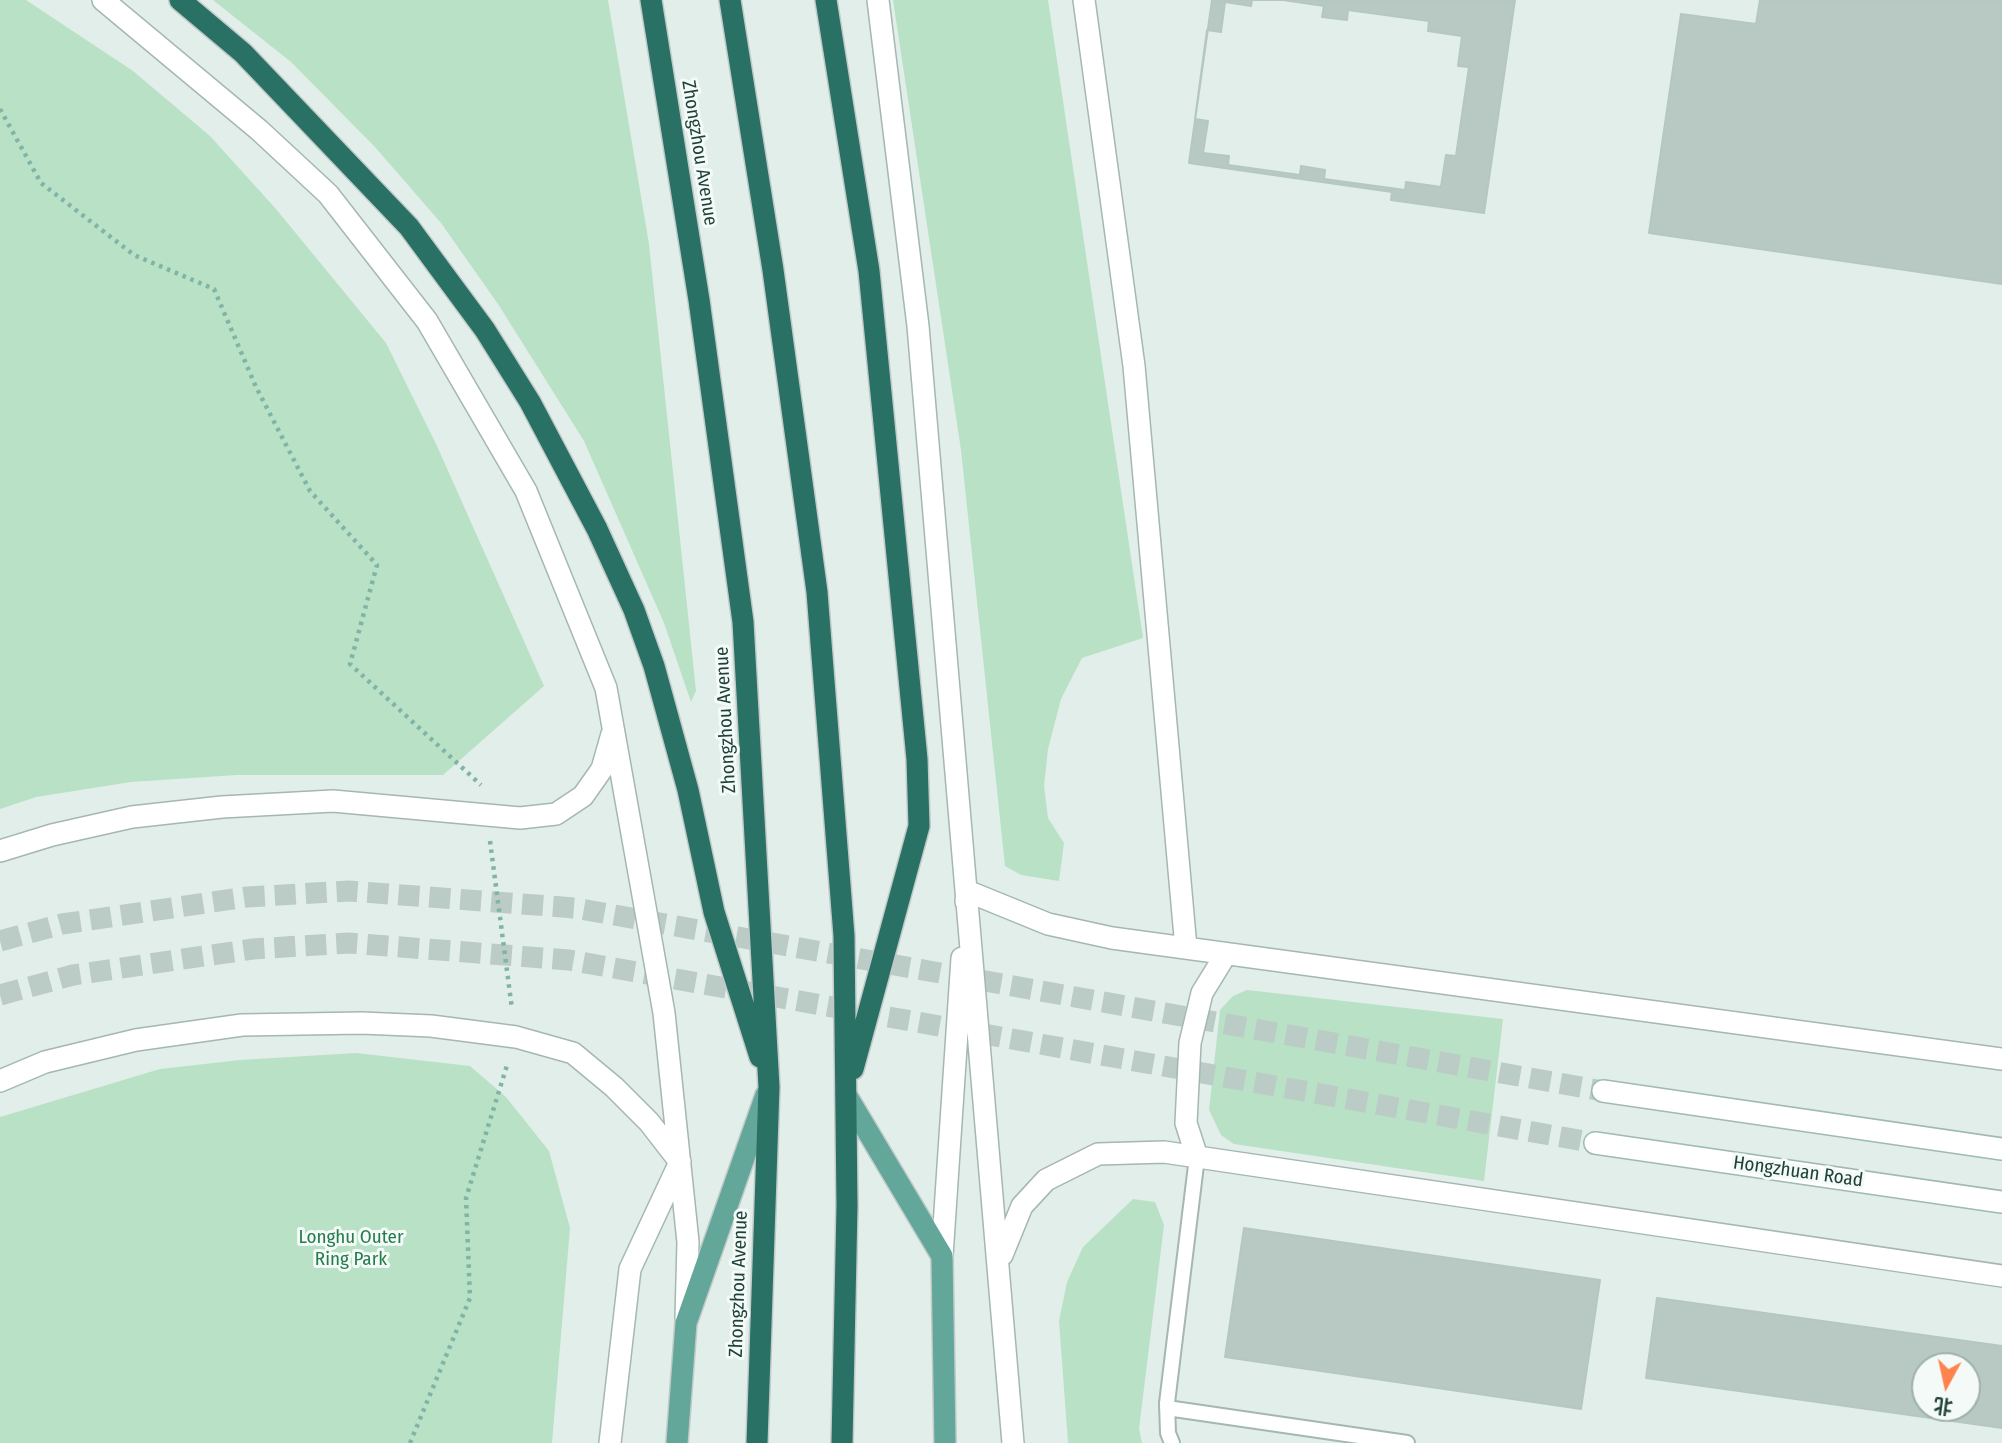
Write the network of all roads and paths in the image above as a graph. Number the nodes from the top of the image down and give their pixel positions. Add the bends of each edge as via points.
1 (103, 0) edge
2 (180, 0) edge
3 (651, 0) edge
4 (730, 0) edge
5 (826, 0) edge
6 (878, 0) edge
7 (1084, 0) edge
8 (0, 109) edge
9 (613, 729) junction
10 (486, 816) junction
11 (0, 851) edge
12 (967, 891) junction
13 (1186, 948) junction
14 (1226, 954) junction
15 (516, 1037) junction
16 (2002, 1059) edge
17 (0, 1081) edge
18 (769, 1087) junction
19 (1603, 1091) tunnel mouth
20 (846, 1095) junction
21 (1595, 1143) tunnel mouth
22 (2002, 1149) edge
23 (1197, 1157) junction
24 (680, 1162) junction
25 (2002, 1202) edge
26 (942, 1256) junction
27 (1000, 1260) junction
28 (2002, 1276) edge
29 (686, 1323) junction
30 (1167, 1408) junction
31 (410, 1443) edge
32 (610, 1443) edge
33 (677, 1443) edge
34 (757, 1443) edge
35 (842, 1443) edge
36 (945, 1443) edge
37 (1013, 1443) edge
38 (1172, 1443) edge
39 (1407, 1443) edge

1 - 9 street via 328,194 427,321 526,491 606,688
2 - 18 highway via 243,53 409,227 485,330 530,402 597,529 654,666 688,790 714,912
3 - 18 highway, Zhongzhou Avenue via 699,300 743,622
4 - 20 highway via 817,592 844,936
5 - 20 highway via 869,271 917,759 919,826
6 - 12 street via 918,326
7 - 13 street via 1134,366
8 - 10 path via 41,183 134,255 214,289 256,387 310,491 377,565 350,664 486,790
9 - 10 street via 602,769 583,796 556,814
9 - 24 street via 664,1013
10 - 11 street via 333,801 222,807 132,817
10 - 15 path
12 - 13 street via 1048,924
12 - 26 street
12 - 27 street
13 - 14 street
14 - 16 street
14 - 23 street via 1202,993 1190,1043 1186,1123
15 - 17 street via 431,1026 242,1025 136,1040 45,1062
15 - 24 street via 573,1053 631,1105
15 - 31 path via 466,1198 470,1298
18 - 29 main road
18 - 34 highway, Zhongzhou Avenue
19 - 22 street
20 - 26 main road
20 - 35 highway
21 - 25 street, Hongzhuan Road
23 - 27 street via 1164,1152 1098,1154 1046,1180 1022,1206
23 - 28 street
23 - 30 lane
24 - 29 street via 688,1242
24 - 32 street via 629,1269
26 - 36 main road
27 - 37 street
29 - 33 main road
30 - 38 lane
30 - 39 lane

